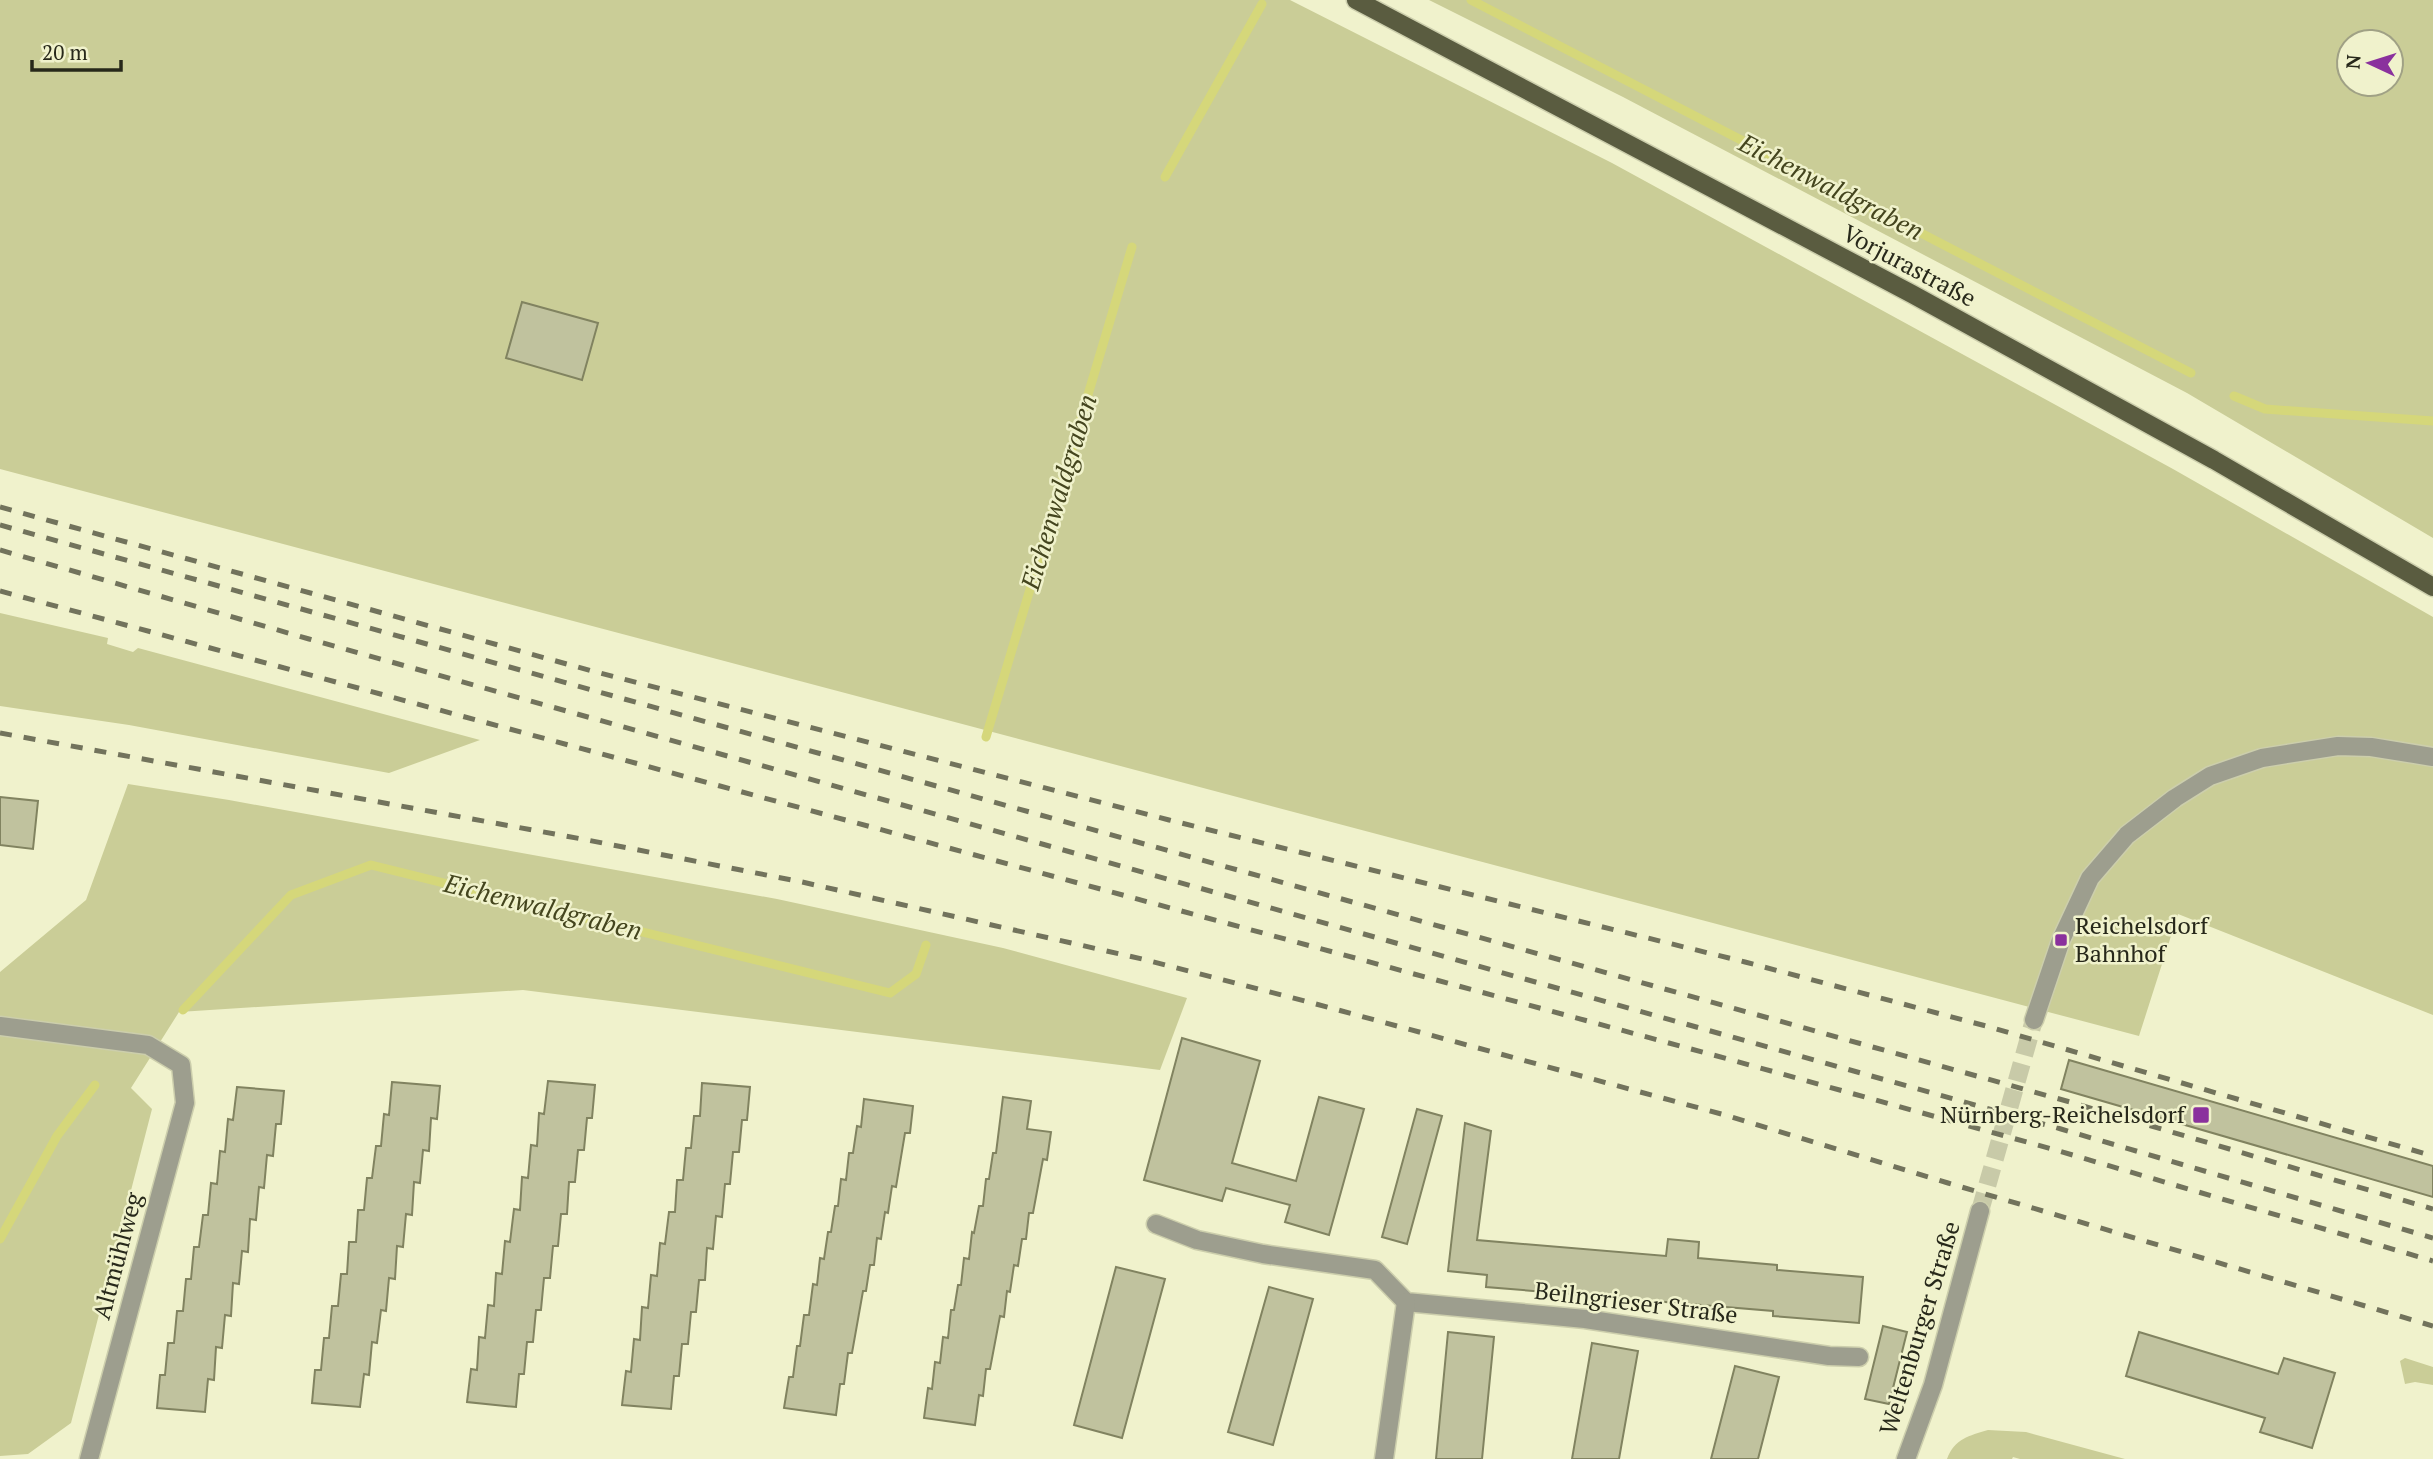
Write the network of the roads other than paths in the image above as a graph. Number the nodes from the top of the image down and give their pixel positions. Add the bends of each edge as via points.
1 (1356, 0) edge
2 (2433, 587) edge
3 (2433, 757) edge
4 (2034, 1020) tunnel mouth
5 (0, 1026) edge
6 (1980, 1212) tunnel mouth
7 (1156, 1224) dead end
8 (1406, 1302) junction
9 (1859, 1357) dead end
10 (89, 1459) edge
11 (1384, 1459) edge
12 (1906, 1459) edge

1 - 2 main road, Vorjurastraße via 1922,300
3 - 4 street via 2338,746 2262,758 2210,776 2175,798 2127,835 2090,878 2061,940
5 - 10 street, Altmühlweg via 148,1045 181,1065 185,1103
6 - 12 street, Weltenburger Straße via 1933,1385
7 - 8 street via 1196,1240 1375,1270
8 - 9 street, Beilngrieser Straße via 1585,1319
8 - 11 street

